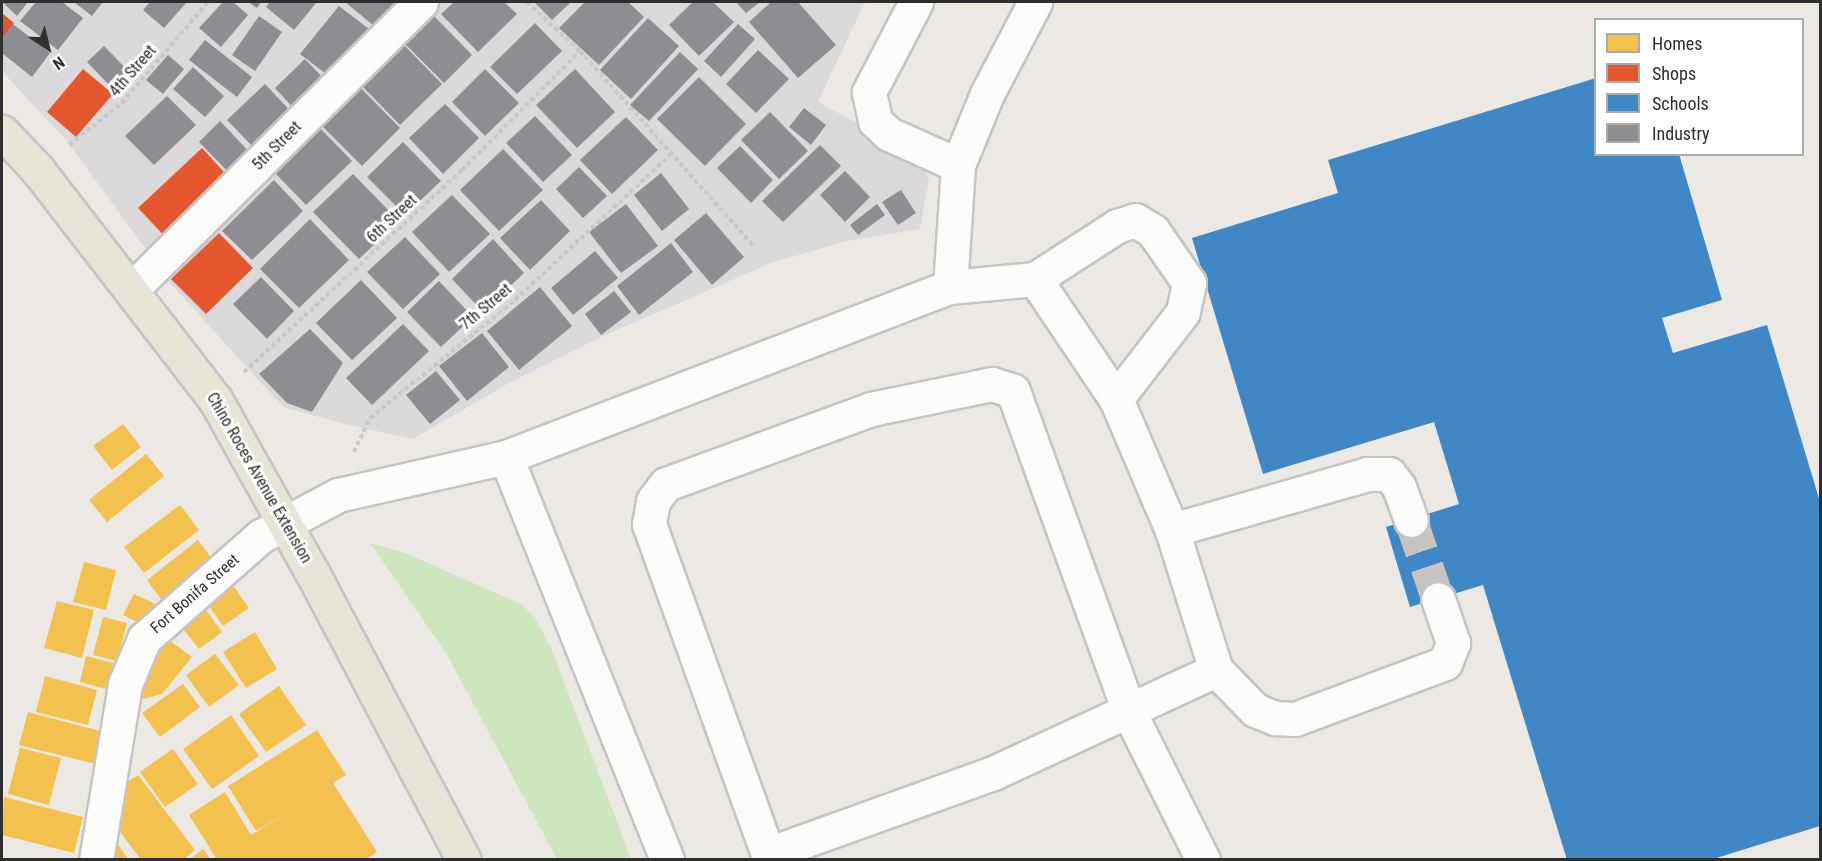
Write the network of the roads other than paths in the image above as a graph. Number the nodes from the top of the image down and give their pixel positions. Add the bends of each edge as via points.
1 (421, 2) edge
2 (916, 2) edge
3 (1035, 2) edge
4 (2, 132) edge
5 (958, 165) junction
6 (1035, 279) junction
7 (950, 287) junction
8 (132, 289) junction
9 (1116, 399) junction
10 (506, 458) junction
11 (1411, 520) tunnel mouth
12 (286, 523) junction
13 (1172, 530) junction
14 (1438, 599) tunnel mouth
15 (1216, 670) junction
16 (1129, 712) junction
17 (769, 857) edge
18 (96, 860) edge
19 (464, 860) edge
20 (667, 860) edge
21 (1203, 860) edge

1 - 8 street, 5th Street
2 - 5 street via 869,92 875,121 889,134
3 - 5 street via 987,94
4 - 8 main road, Chino Roces Avenue Extension via 37,169
5 - 7 street
6 - 7 street, Fort Bonifa Street
6 - 9 street
6 - 9 street via 1117,226 1135,220 1154,231 1189,283 1183,312
7 - 10 street, Fort Bonifa Street
8 - 12 main road, Chino Roces Avenue Extension via 215,399
9 - 13 street
10 - 12 street, Fort Bonifa Street via 338,495
10 - 20 street
11 - 13 street via 1399,487 1389,474 1367,474
12 - 18 street, Fort Bonifa Street via 261,536 144,639 125,684
12 - 19 main road, Chino Roces Avenue Extension
13 - 15 street
14 - 15 street via 1453,643 1445,663 1295,719 1275,718 1256,710
15 - 16 street
16 - 17 street via 993,773
16 - 17 street via 1013,391 992,384 871,408 666,484 653,501 649,524
16 - 21 street

